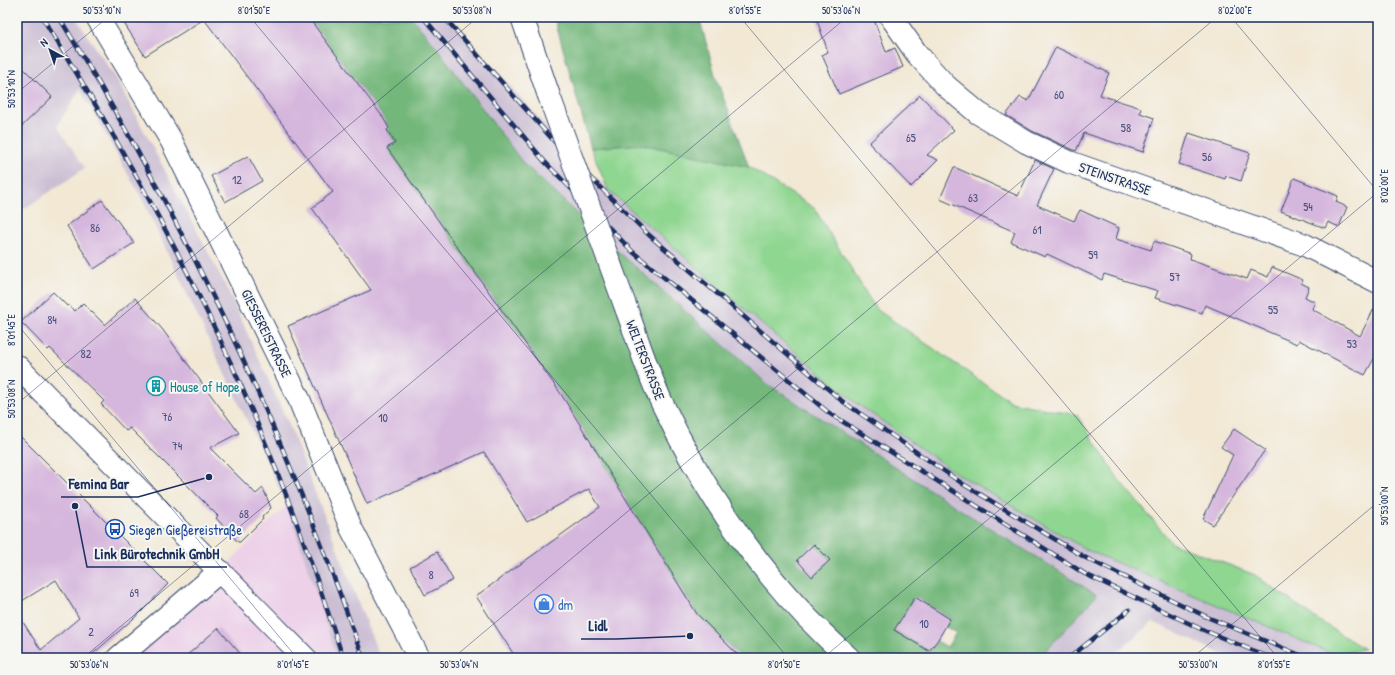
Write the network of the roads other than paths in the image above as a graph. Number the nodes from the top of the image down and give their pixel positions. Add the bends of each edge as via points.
1 (97, 17) edge
2 (522, 17) edge
3 (891, 17) edge
4 (1378, 282) edge
5 (17, 366) edge
6 (220, 571) junction
7 (118, 658) edge
8 (305, 658) edge
9 (419, 658) edge
10 (849, 658) edge

1 - 9 street, GIESSEREISTRASSE via 171,140 299,399 351,528
2 - 10 street, WELTERSTRASSE, bridge via 662,403 689,456 726,516 772,580
3 - 4 street, STEINSTRASSE via 917,54 946,86 978,113 1026,142 1069,162 1305,245
5 - 6 street
6 - 7 street
6 - 8 street

